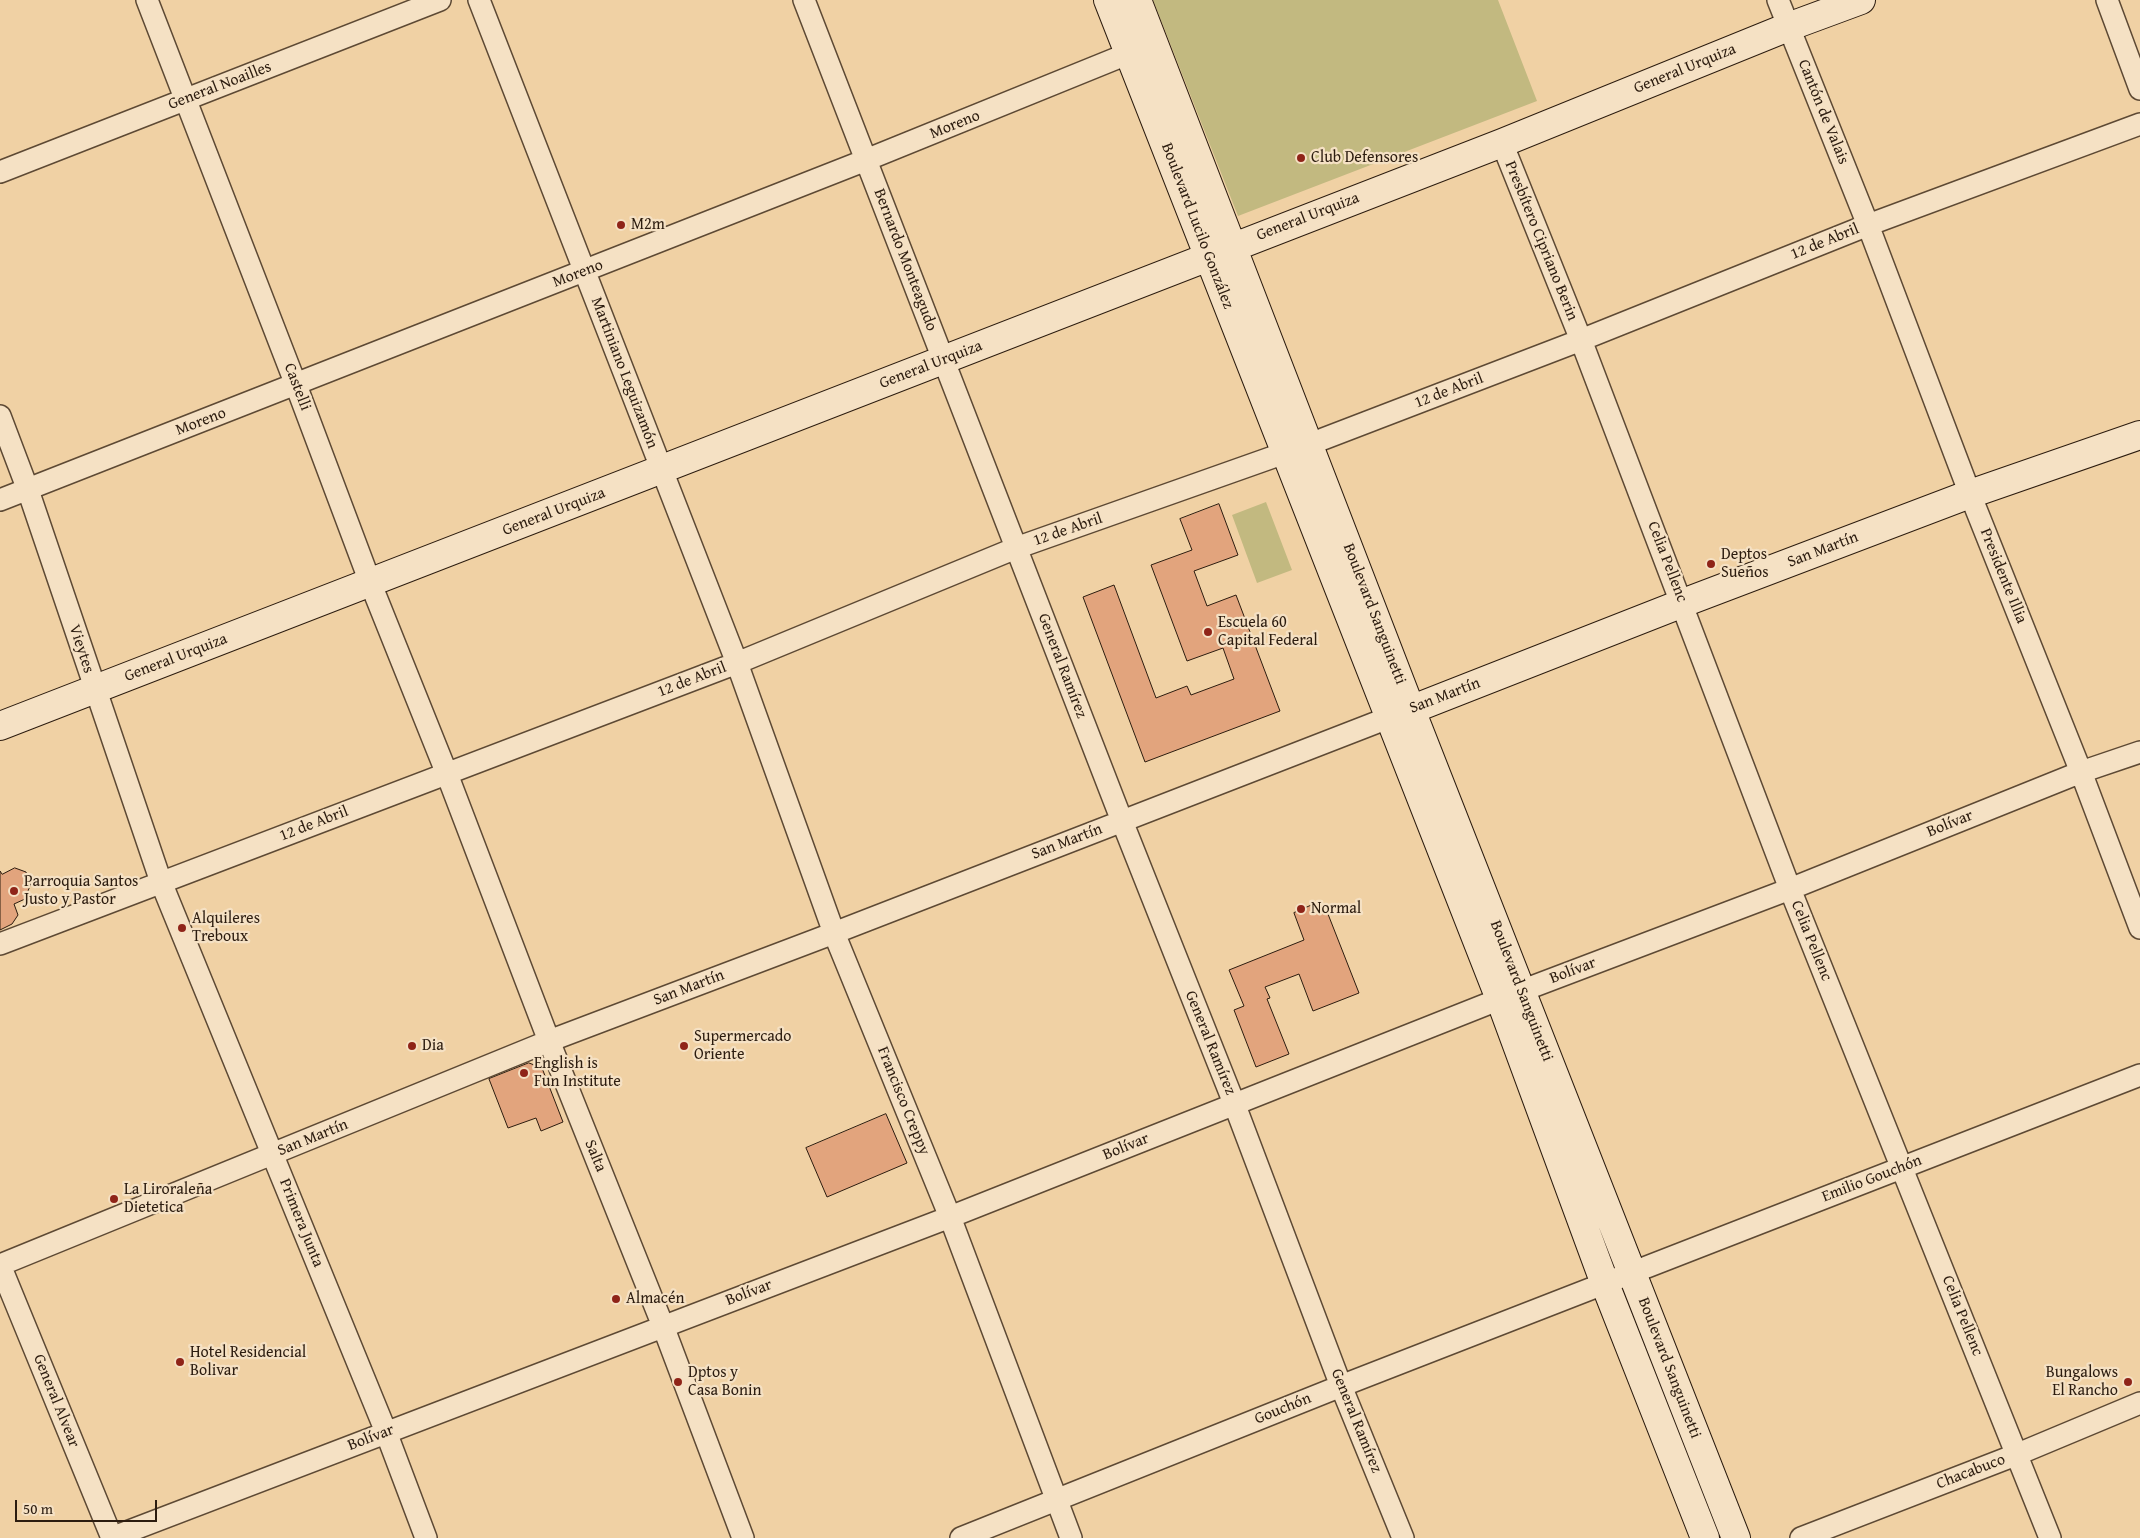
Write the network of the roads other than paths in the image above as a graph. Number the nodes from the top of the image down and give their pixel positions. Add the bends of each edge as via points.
1 (148, 0) edge
2 (440, 0) edge
3 (479, 0) edge
4 (804, 0) edge
5 (1108, 0) edge
6 (1137, 0) edge
7 (1778, 0) edge
8 (1861, 0) edge
9 (2107, 0) edge
10 (1788, 27) junction
11 (1154, 43) junction
12 (1129, 55) junction
13 (2140, 89) edge
14 (186, 99) junction
15 (2140, 124) edge
16 (1502, 143) junction
17 (866, 160) junction
18 (0, 172) edge
19 (1868, 225) junction
20 (1233, 246) junction
21 (1208, 256) junction
22 (584, 271) junction
23 (1581, 340) junction
24 (944, 360) junction
25 (296, 384) junction
26 (0, 416) edge
27 (2140, 435) edge
28 (1298, 448) junction
29 (662, 470) junction
30 (28, 490) junction
31 (1970, 494) junction
32 (0, 500) edge
33 (1016, 548) junction
34 (370, 582) junction
35 (1682, 603) junction
36 (737, 663) junction
37 (95, 690) junction
38 (1400, 714) junction
39 (0, 726) edge
40 (2140, 752) edge
41 (2081, 772) junction
42 (447, 774) junction
43 (1122, 821) junction
44 (162, 882) junction
45 (1790, 889) junction
46 (2140, 928) edge
47 (834, 933) junction
48 (0, 944) edge
49 (1510, 995) junction
50 (549, 1041) junction
51 (2140, 1075) edge
52 (1234, 1104) junction
53 (272, 1155) junction
54 (1902, 1168) junction
55 (950, 1217) junction
56 (0, 1265) edge
57 (1632, 1273) junction
58 (1605, 1284) junction
59 (663, 1326) junction
60 (1341, 1386) junction
61 (2140, 1403) edge
62 (386, 1432) junction
63 (2018, 1454) junction
64 (1056, 1501) junction
65 (112, 1538) edge
66 (426, 1538) edge
67 (743, 1538) edge
68 (961, 1538) edge
69 (1071, 1538) edge
70 (1403, 1538) edge
71 (1705, 1538) edge
72 (1736, 1538) edge
73 (1801, 1538) edge
74 (2050, 1538) edge

1 - 14 street, Castelli
2 - 14 street, General Noailles
3 - 22 street, Martiniano Leguizamón
4 - 17 street, Bernardo Monteagudo
5 - 12 main road, Boulevard Lucilo González
6 - 11 main road, Boulevard Lucilo González
7 - 10 street, Cantón de Valais
8 - 10 main road, General Urquiza
9 - 13 street
10 - 16 main road, General Urquiza
10 - 19 street, Cantón de Valais
11 - 12 street, Moreno
11 - 20 main road, Boulevard Lucilo González
12 - 17 street, Moreno
12 - 21 main road, Boulevard Lucilo González
14 - 18 street, General Noailles
14 - 25 street, Castelli
15 - 19 street, 12 de Abril
16 - 20 main road, General Urquiza
16 - 23 street, Presbítero Cipriano Berin
17 - 22 street, Moreno
17 - 24 street, Bernardo Monteagudo
19 - 23 street, 12 de Abril
19 - 31 street, Presidente Illia
20 - 21 main road, General Urquiza
20 - 28 main road, Boulevard Lucilo González
21 - 24 main road, General Urquiza
21 - 28 main road, Boulevard Lucilo González
22 - 25 street, Moreno
22 - 29 street, Martiniano Leguizamón
23 - 28 street, 12 de Abril
23 - 35 street, Celia Pellenc
24 - 29 main road, General Urquiza
24 - 33 street, Bernardo Monteagudo
25 - 30 street, Moreno
25 - 34 street, Castelli
26 - 30 street, Vieytes
27 - 31 main road, San Martín
28 - 33 street, 12 de Abril
28 - 38 main road, Boulevard Sanguinetti
29 - 34 main road, General Urquiza
29 - 36 street, Martiniano Leguizamón
30 - 32 street, Moreno
30 - 37 street, Vieytes
31 - 35 main road, San Martín
31 - 41 street, Presidente Illia
33 - 36 street, 12 de Abril
33 - 43 street, General Ramírez
34 - 37 main road, General Urquiza
34 - 42 street, Castelli
35 - 38 main road, San Martín
35 - 45 street, Celia Pellenc
36 - 42 street, 12 de Abril
36 - 47 street, Francisco Creppy
37 - 39 main road, General Urquiza
37 - 44 street, Vieytes
38 - 43 street, San Martín
38 - 49 main road, Boulevard Sanguinetti
40 - 41 street, Bolívar
41 - 45 street, Bolívar
41 - 46 street, Presidente Illia
42 - 44 street, 12 de Abril
42 - 50 street, Salta
43 - 47 street, San Martín
43 - 52 street, General Ramírez
44 - 48 street, 12 de Abril
44 - 53 street, Primera Junta
45 - 49 street, Bolívar
45 - 54 street, Celia Pellenc
47 - 50 street, San Martín
47 - 55 street, Francisco Creppy
49 - 52 street, Bolívar
49 - 57 main road, Boulevard Sanguinetti
49 - 58 main road, Boulevard Sanguinetti
50 - 53 street, San Martín
50 - 59 street, Salta
51 - 54 street, Emilio Gouchón
52 - 55 street, Bolívar
52 - 60 street, General Ramírez
53 - 56 street, San Martín
53 - 62 street, Primera Junta
54 - 57 street, Emilio Gouchón
54 - 63 street, Celia Pellenc
55 - 59 street, Bolívar
55 - 64 street, Francisco Creppy
56 - 65 street, General Alvear
57 - 58 street, Emilio Gouchón
57 - 72 main road, Boulevard Sanguinetti
58 - 60 street, Gouchón
58 - 71 main road, Boulevard Sanguinetti
59 - 62 street, Bolívar
59 - 67 street, Salta
60 - 64 street, Gouchón
60 - 70 street, General Ramírez
61 - 63 street, Chacabuco
62 - 65 street, Bolívar
62 - 66 street, Primera Junta
63 - 73 street, Chacabuco
63 - 74 street, Celia Pellenc
64 - 68 street, Gouchón
64 - 69 street, Francisco Creppy

